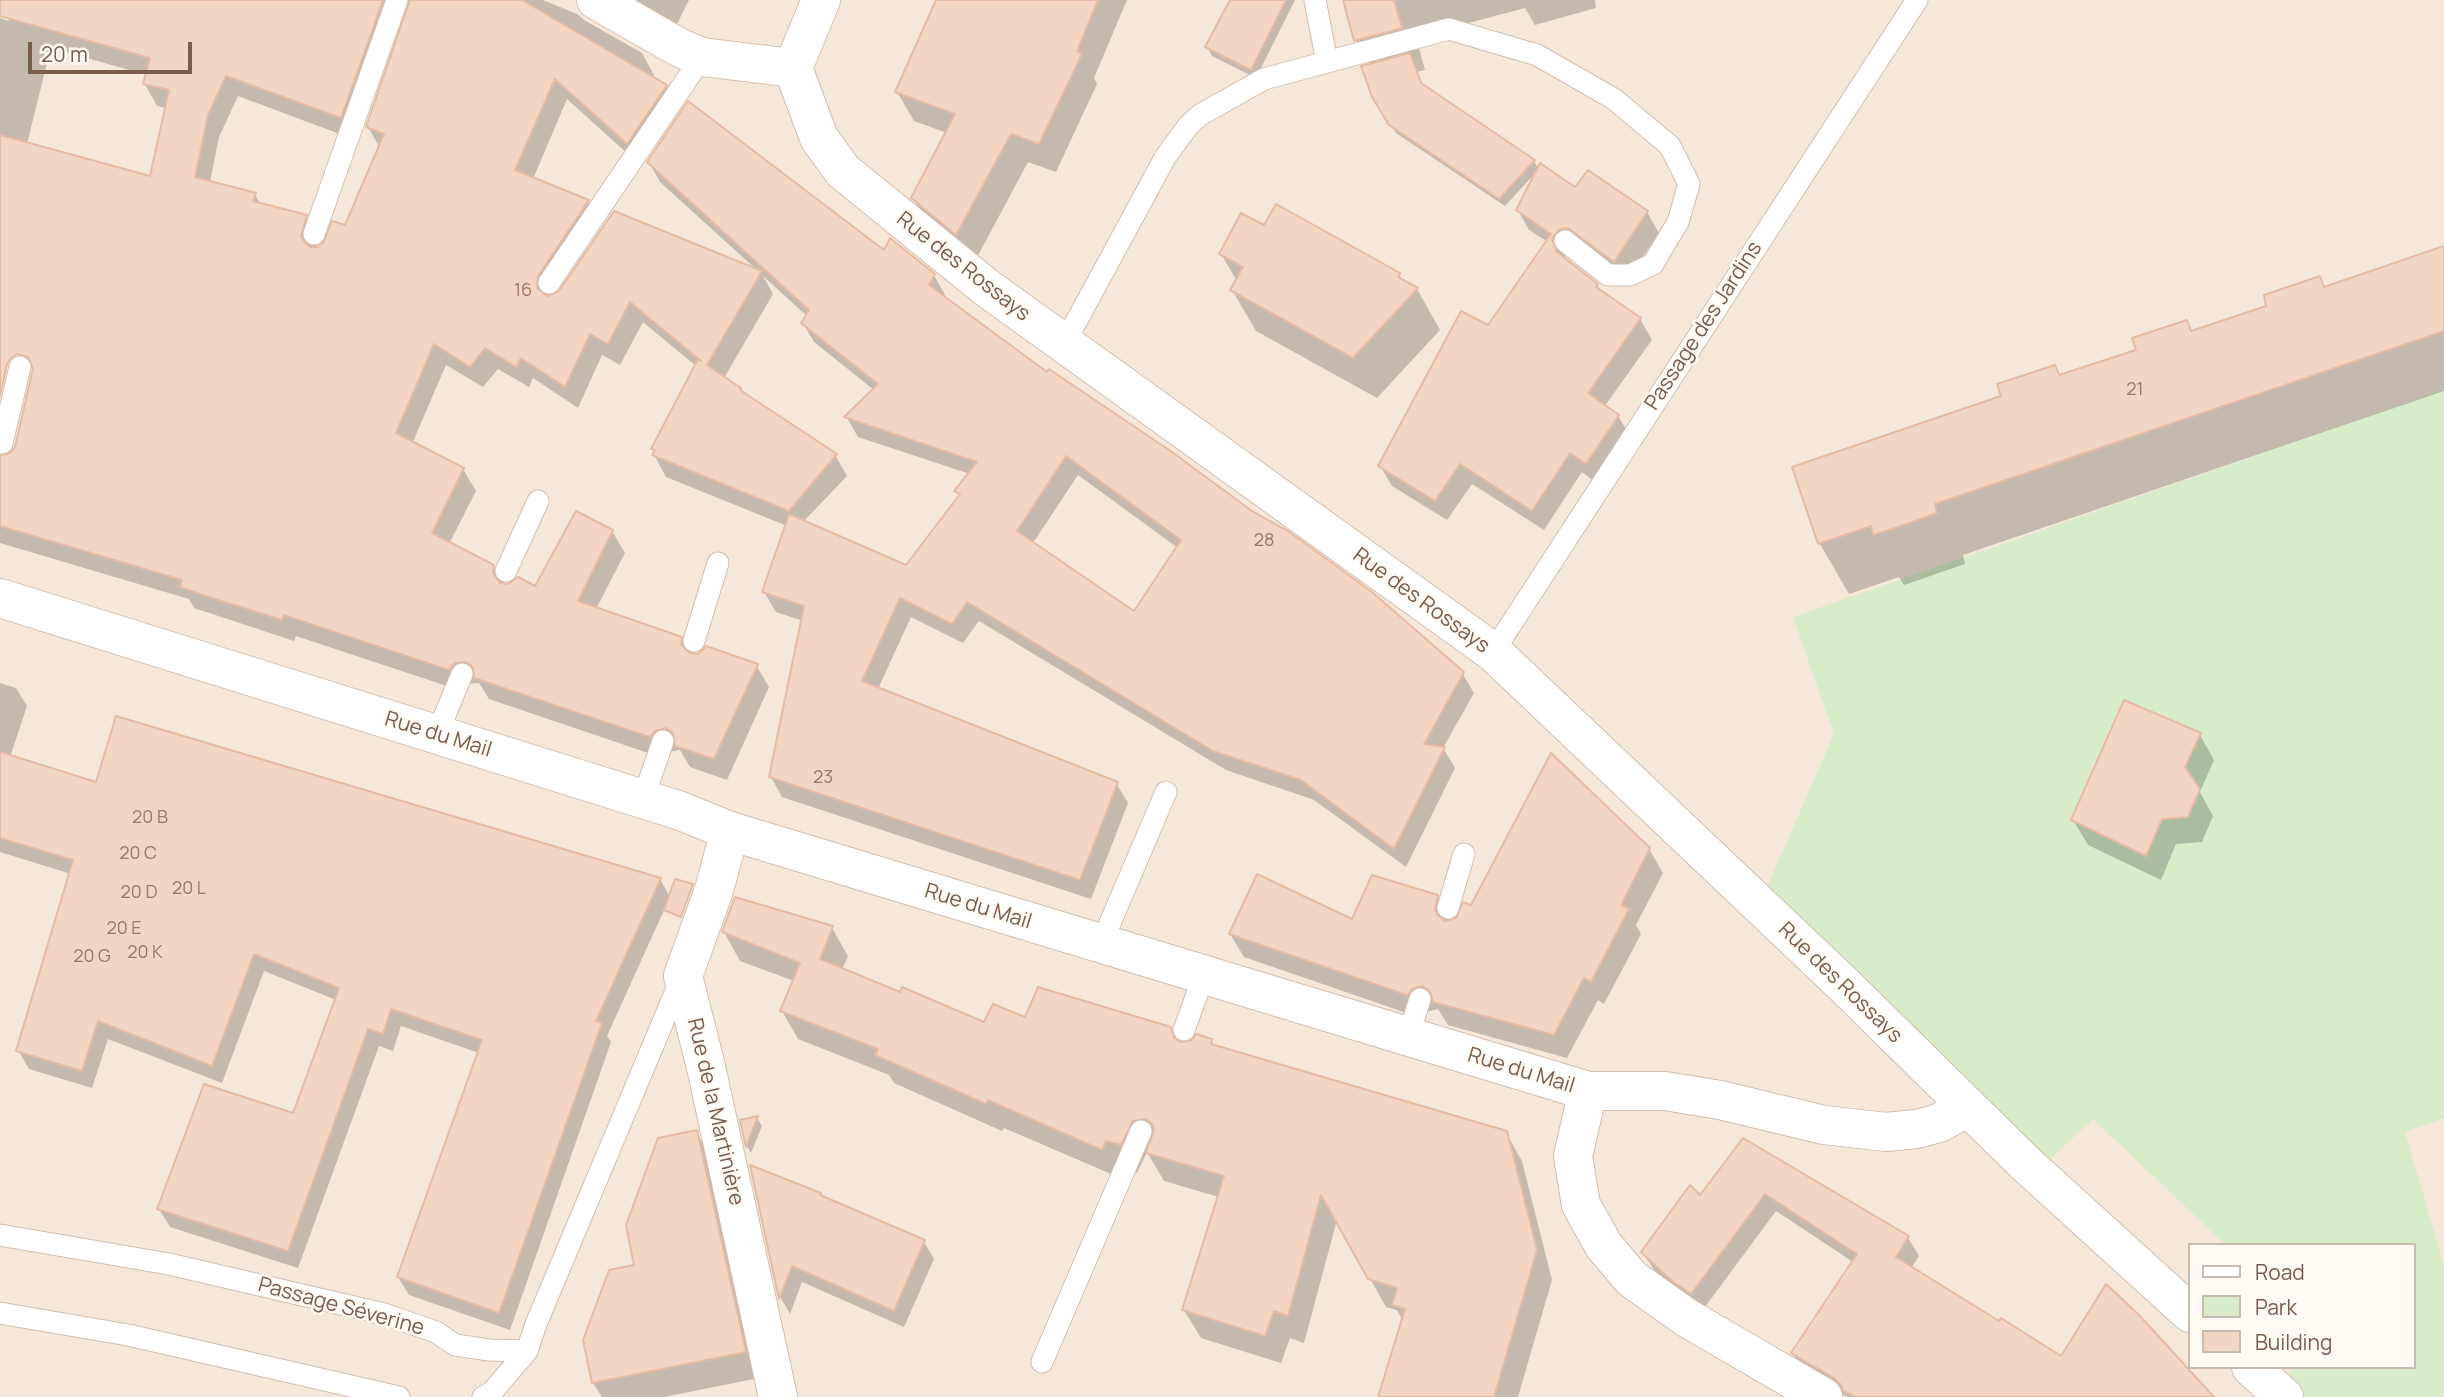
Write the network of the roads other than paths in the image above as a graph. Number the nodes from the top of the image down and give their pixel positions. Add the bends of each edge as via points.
1 (397, 0) edge
2 (596, 0) edge
3 (821, 0) edge
4 (1315, 0) edge
5 (1917, 0) edge
6 (702, 57) junction
7 (1327, 62) junction
8 (793, 68) junction
9 (314, 234) dead end
10 (1565, 240) dead end
11 (549, 283) dead end
12 (1064, 344) junction
13 (20, 367) dead end
14 (2, 443) dead end
15 (538, 501) dead end
16 (718, 562) dead end
17 (506, 571) dead end
18 (0, 598) edge
19 (694, 641) dead end
20 (1493, 652) junction
21 (462, 674) dead end
22 (437, 734) junction
23 (663, 741) dead end
24 (1166, 792) dead end
25 (643, 800) junction
26 (730, 831) junction
27 (1464, 854) dead end
28 (1448, 908) dead end
29 (1101, 944) junction
30 (1204, 975) junction
31 (683, 976) junction
32 (1420, 999) dead end
33 (1184, 1030) dead end
34 (1408, 1037) junction
35 (1588, 1091) junction
36 (1968, 1107) junction
37 (1141, 1131) dead end
38 (0, 1235) edge
39 (2188, 1310) edge
40 (0, 1313) edge
41 (527, 1351) junction
42 (1042, 1363) dead end
43 (2253, 1369) edge
44 (399, 1397) edge
45 (483, 1397) edge
46 (778, 1397) edge
47 (1823, 1397) edge
48 (2284, 1397) edge

1 - 9 lane
2 - 6 street
3 - 8 street
4 - 7 lane
5 - 20 lane, Passage des Jardins
6 - 8 street
6 - 11 lane
7 - 10 lane via 1450,29 1537,55 1614,99 1670,146 1689,184 1678,222 1653,264 1630,275 1608,275
7 - 12 lane via 1264,79 1188,126 1124,229
8 - 12 street, Rue des Rossays via 820,138 843,171
12 - 20 street, Rue des Rossays
13 - 14 lane
15 - 17 lane
16 - 19 lane
18 - 22 street, Rue du Mail
20 - 36 street, Rue des Rossays
21 - 22 lane
22 - 25 street, Rue du Mail
23 - 25 lane
24 - 29 lane
25 - 26 street, Rue du Mail
26 - 29 street, Rue du Mail
26 - 31 street
27 - 28 lane
29 - 30 street, Rue du Mail
30 - 33 lane
30 - 34 street, Rue du Mail
31 - 41 lane
31 - 46 street, Rue de la Martinière
32 - 34 lane
34 - 35 street, Rue du Mail
35 - 36 street, Rue du Mail via 1665,1091 1824,1125 1886,1132 1939,1123
35 - 47 street via 1573,1156 1581,1205 1604,1246 1632,1279 1687,1318
36 - 39 street, Rue des Rossays
37 - 42 lane
38 - 41 lane, Passage Séverine via 169,1264 384,1314 436,1332 455,1345
40 - 44 lane via 128,1335
41 - 45 lane
43 - 48 street

